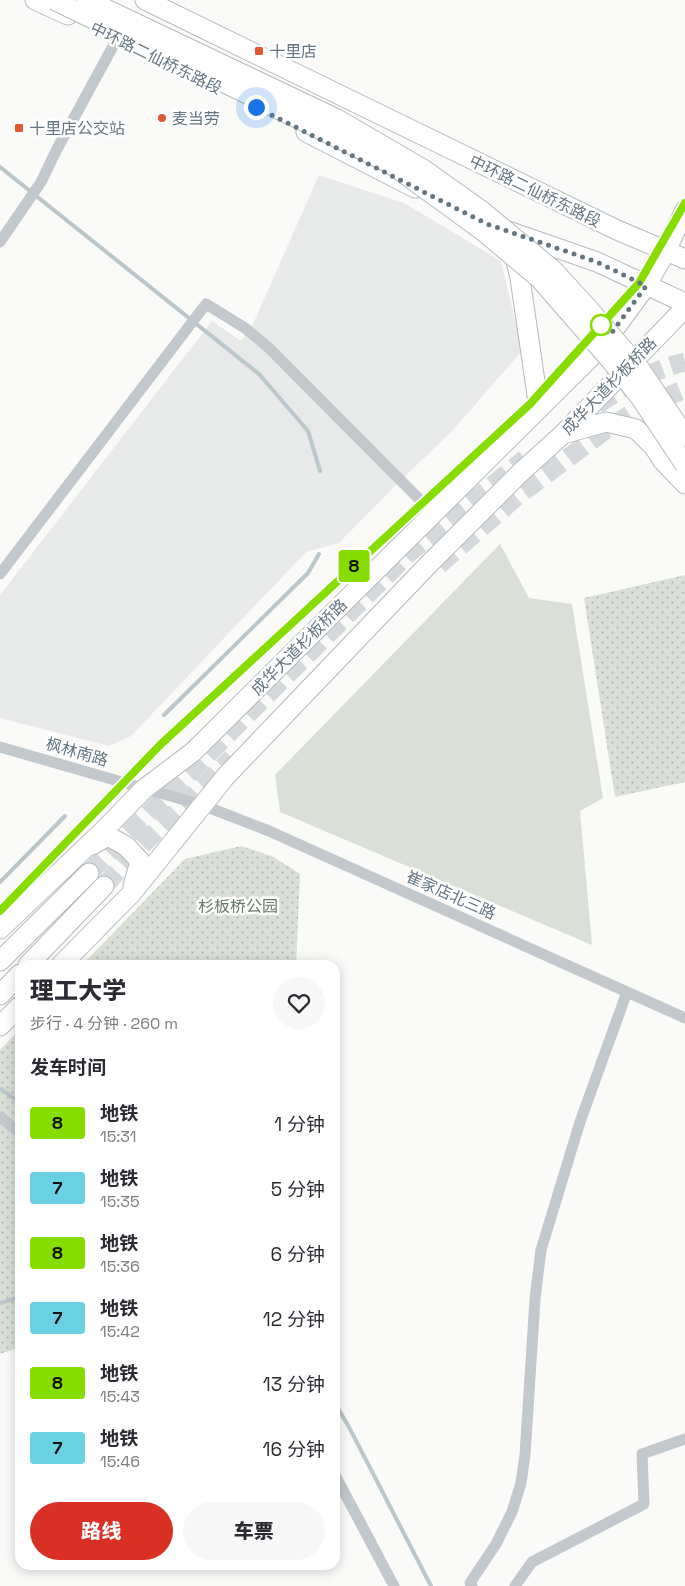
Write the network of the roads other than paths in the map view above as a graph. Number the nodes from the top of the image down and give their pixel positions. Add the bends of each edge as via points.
1 (35, 0) edge
2 (54, 0) edge
3 (87, 0) edge
4 (145, 0) edge
5 (118, 37) junction
6 (685, 210) edge
7 (487, 224) junction
8 (0, 242) edge
9 (666, 251) junction
10 (685, 259) edge
11 (646, 286) junction
12 (685, 303) edge
13 (685, 308) edge
14 (539, 409) junction
15 (562, 435) junction
16 (685, 436) edge
17 (685, 465) edge
18 (685, 484) edge
19 (434, 514) junction
20 (0, 574) edge
21 (0, 747) edge
22 (144, 788) junction
23 (202, 805) junction
24 (83, 850) junction
25 (89, 873) tunnel mouth
26 (104, 886) tunnel mouth
27 (131, 894) junction
28 (0, 929) edge
29 (33, 960) edge
30 (65, 960) edge
31 (0, 961) edge
32 (15, 979) edge
33 (627, 992) junction
34 (0, 994) edge
35 (15, 1011) edge
36 (685, 1018) edge
37 (0, 1026) edge
38 (0, 1117) edge
39 (15, 1129) edge
40 (685, 1439) edge
41 (340, 1484) edge
42 (394, 1586) edge
43 (472, 1586) edge
44 (515, 1586) edge

1 - 5 main road, 中环路二仙桥东路段
2 - 17 main road, bridge via 391,164 483,231 540,279 612,362 640,397
3 - 16 main road, bridge via 337,119 424,169 482,211 553,270 587,307 640,370
4 - 9 main road, 中环路二仙桥东路段
5 - 7 main road, 中环路二仙桥东路段
5 - 8 street via 41,182
6 - 9 main road, 成华大道杉板桥路
7 - 11 main road, 中环路二仙桥东路段 via 597,262
7 - 14 main road via 514,250
9 - 10 main road, 中环路二仙桥东路段
9 - 11 main road, 成华大道杉板桥路
11 - 12 main road, 中环路二仙桥东路段
11 - 14 main road, 成华大道杉板桥路 via 602,346
13 - 15 main road, 成华大道杉板桥路
14 - 19 main road, 成华大道杉板桥路
15 - 18 main road via 606,422 636,429
15 - 23 main road, 成华大道杉板桥路 via 520,472 428,565
19 - 20 street via 268,347 245,328 206,304
19 - 22 main road, 成华大道杉板桥路 via 193,752
21 - 22 street, 枫林南路
22 - 23 street, 枫林南路
22 - 24 main road, 成华大道杉板桥路
23 - 27 main road, 成华大道杉板桥路
23 - 33 street, 崔家店北三路 via 269,831
24 - 27 main road via 108,836 126,846 140,860
24 - 28 main road, 成华大道杉板桥路
25 - 31 main road
26 - 29 main road
27 - 30 main road, 成华大道杉板桥路
32 - 34 main road
33 - 36 street, 崔家店北三路
33 - 43 street via 580,1122 541,1250 521,1483 512,1512 496,1544 470,1582
35 - 37 main road
38 - 39 street
40 - 44 street via 642,1454 644,1504 532,1562
41 - 42 street

